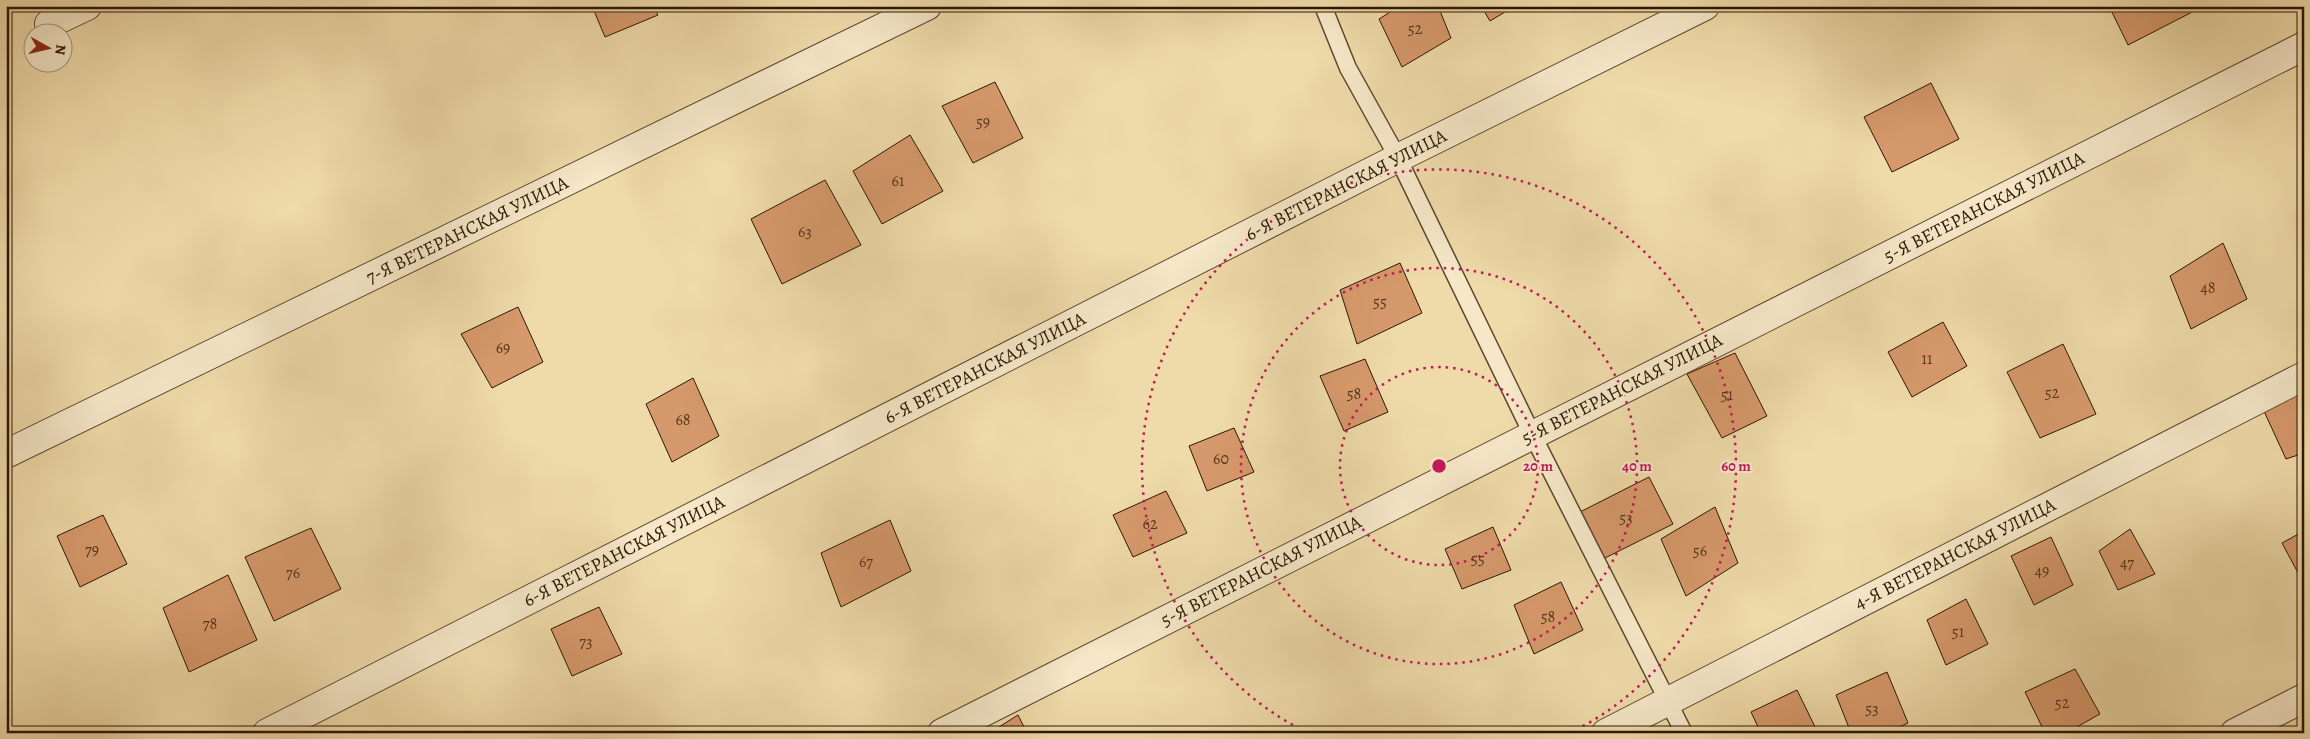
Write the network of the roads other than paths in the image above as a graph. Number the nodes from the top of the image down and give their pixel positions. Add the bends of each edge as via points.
1 (87, 6) edge
2 (927, 6) edge
3 (1323, 6) edge
4 (1705, 6) edge
5 (53, 22) edge
6 (2304, 46) edge
7 (1398, 158) junction
8 (2304, 376) edge
9 (1532, 434) junction
10 (6, 454) edge
11 (2304, 698) edge
12 (1667, 702) junction
13 (267, 733) edge
14 (942, 733) edge
15 (1606, 733) edge
16 (1684, 733) edge
17 (2236, 733) edge

1 - 5 street
2 - 10 street, 7-Я ВЕТЕРАНСКАЯ УЛИЦА
3 - 7 lane via 1348,68
4 - 7 street, 6-Я ВЕТЕРАНСКАЯ УЛИЦА
6 - 9 street, 5-Я ВЕТЕРАНСКАЯ УЛИЦА
7 - 9 lane
7 - 13 street, 6-Я ВЕТЕРАНСКАЯ УЛИЦА
8 - 12 street, 4-Я ВЕТЕРАНСКАЯ УЛИЦА
9 - 12 lane
9 - 14 street, 5-Я ВЕТЕРАНСКАЯ УЛИЦА
11 - 17 street
12 - 15 street, 4-Я ВЕТЕРАНСКАЯ УЛИЦА
12 - 16 lane

